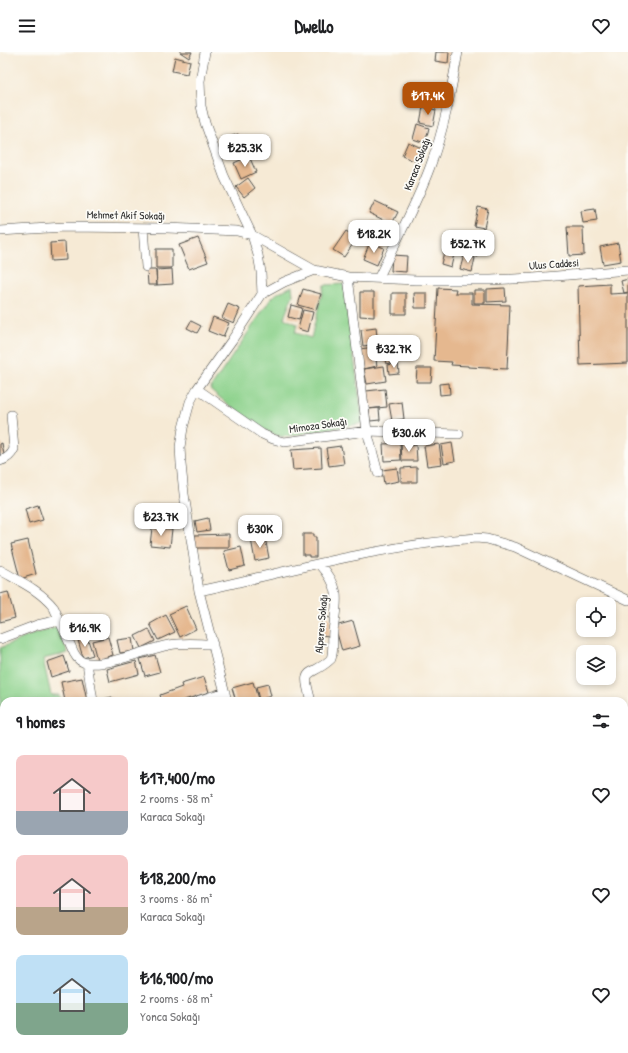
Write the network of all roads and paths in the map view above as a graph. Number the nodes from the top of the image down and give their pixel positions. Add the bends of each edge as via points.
1 (205, 52) edge
2 (458, 52) edge
3 (143, 228) junction
4 (0, 231) edge
5 (252, 235) junction
6 (146, 267) dead end
7 (314, 270) junction
8 (628, 270) edge
9 (348, 277) junction
10 (379, 277) junction
11 (262, 294) junction
12 (197, 389) junction
13 (11, 415) dead end
14 (367, 431) junction
15 (458, 434) dead end
16 (0, 462) edge
17 (378, 473) dead end
18 (320, 564) junction
19 (0, 570) edge
20 (199, 592) junction
21 (628, 600) edge
22 (59, 620) junction
23 (0, 639) edge
24 (212, 644) junction
25 (87, 663) junction
26 (92, 697) edge
27 (226, 697) edge
28 (310, 697) edge

1 - 5 street via 200,81 205,123 224,176
2 - 10 street, Karaca Sokağı via 444,122 430,167
3 - 4 street, Mehmet Akif Sokağı via 64,226
3 - 5 street, Mehmet Akif Sokağı via 224,230
3 - 6 street
5 - 7 street, Ulus Caddesi
5 - 11 street via 261,272
7 - 9 street, Ulus Caddesi
7 - 11 street
8 - 10 street, Ulus Caddesi via 491,280 416,280
9 - 10 street, Ulus Caddesi
9 - 14 street
11 - 12 street
12 - 14 street, Mimoza Sokağı via 262,434 284,442
12 - 20 street via 182,428 180,464
13 - 16 street via 14,449 7,459
14 - 15 street, Mimoza Sokağı
14 - 17 street
18 - 20 street
18 - 21 street via 402,548 460,539 487,538 515,547
18 - 28 street, Alperen Sokağı via 334,584 337,610 331,659 312,670 306,679
19 - 22 street via 38,592 54,608
20 - 24 street
22 - 23 street
22 - 25 street via 78,659
24 - 25 street via 172,644 115,660
24 - 27 street
25 - 26 street

